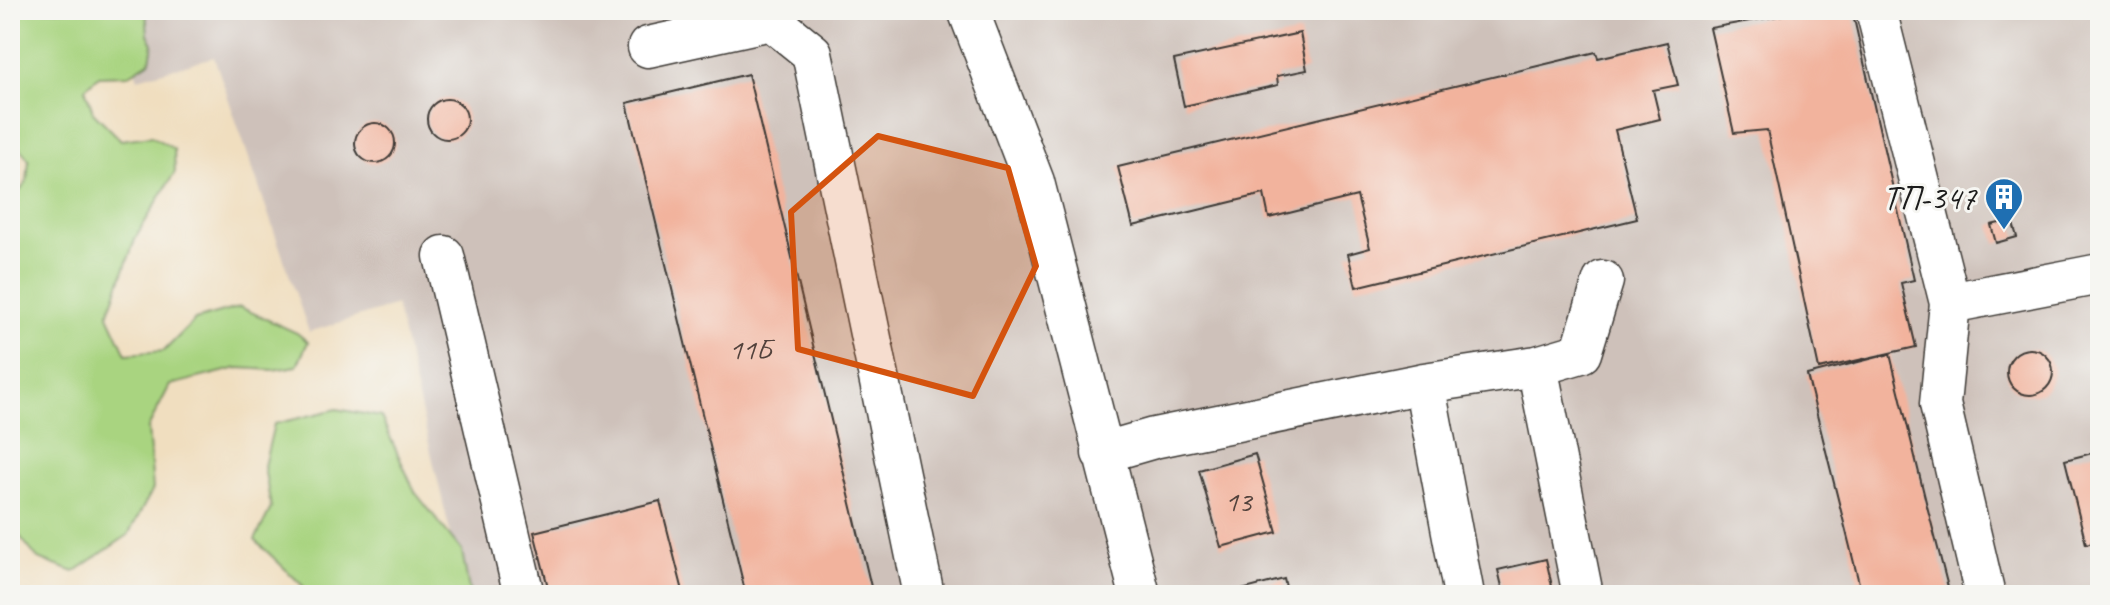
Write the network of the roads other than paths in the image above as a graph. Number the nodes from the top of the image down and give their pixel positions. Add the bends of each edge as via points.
1 (968, 10) edge
2 (1876, 10) edge
3 (648, 47) dead end
4 (444, 256) dead end
5 (2100, 274) edge
6 (1603, 281) dead end
7 (1950, 303) junction
8 (1537, 366) junction
9 (1424, 383) junction
10 (1102, 453) junction
11 (524, 595) edge
12 (924, 595) edge
13 (1140, 595) edge
14 (1464, 595) edge
15 (1583, 595) edge
16 (1985, 595) edge

1 - 10 lane via 1034,182
2 - 7 lane
3 - 12 lane via 771,20 812,53
4 - 11 lane
5 - 7 lane
6 - 8 lane via 1581,353
7 - 16 lane via 1940,404
8 - 9 lane
8 - 15 lane
9 - 10 lane
9 - 14 lane
10 - 13 lane

